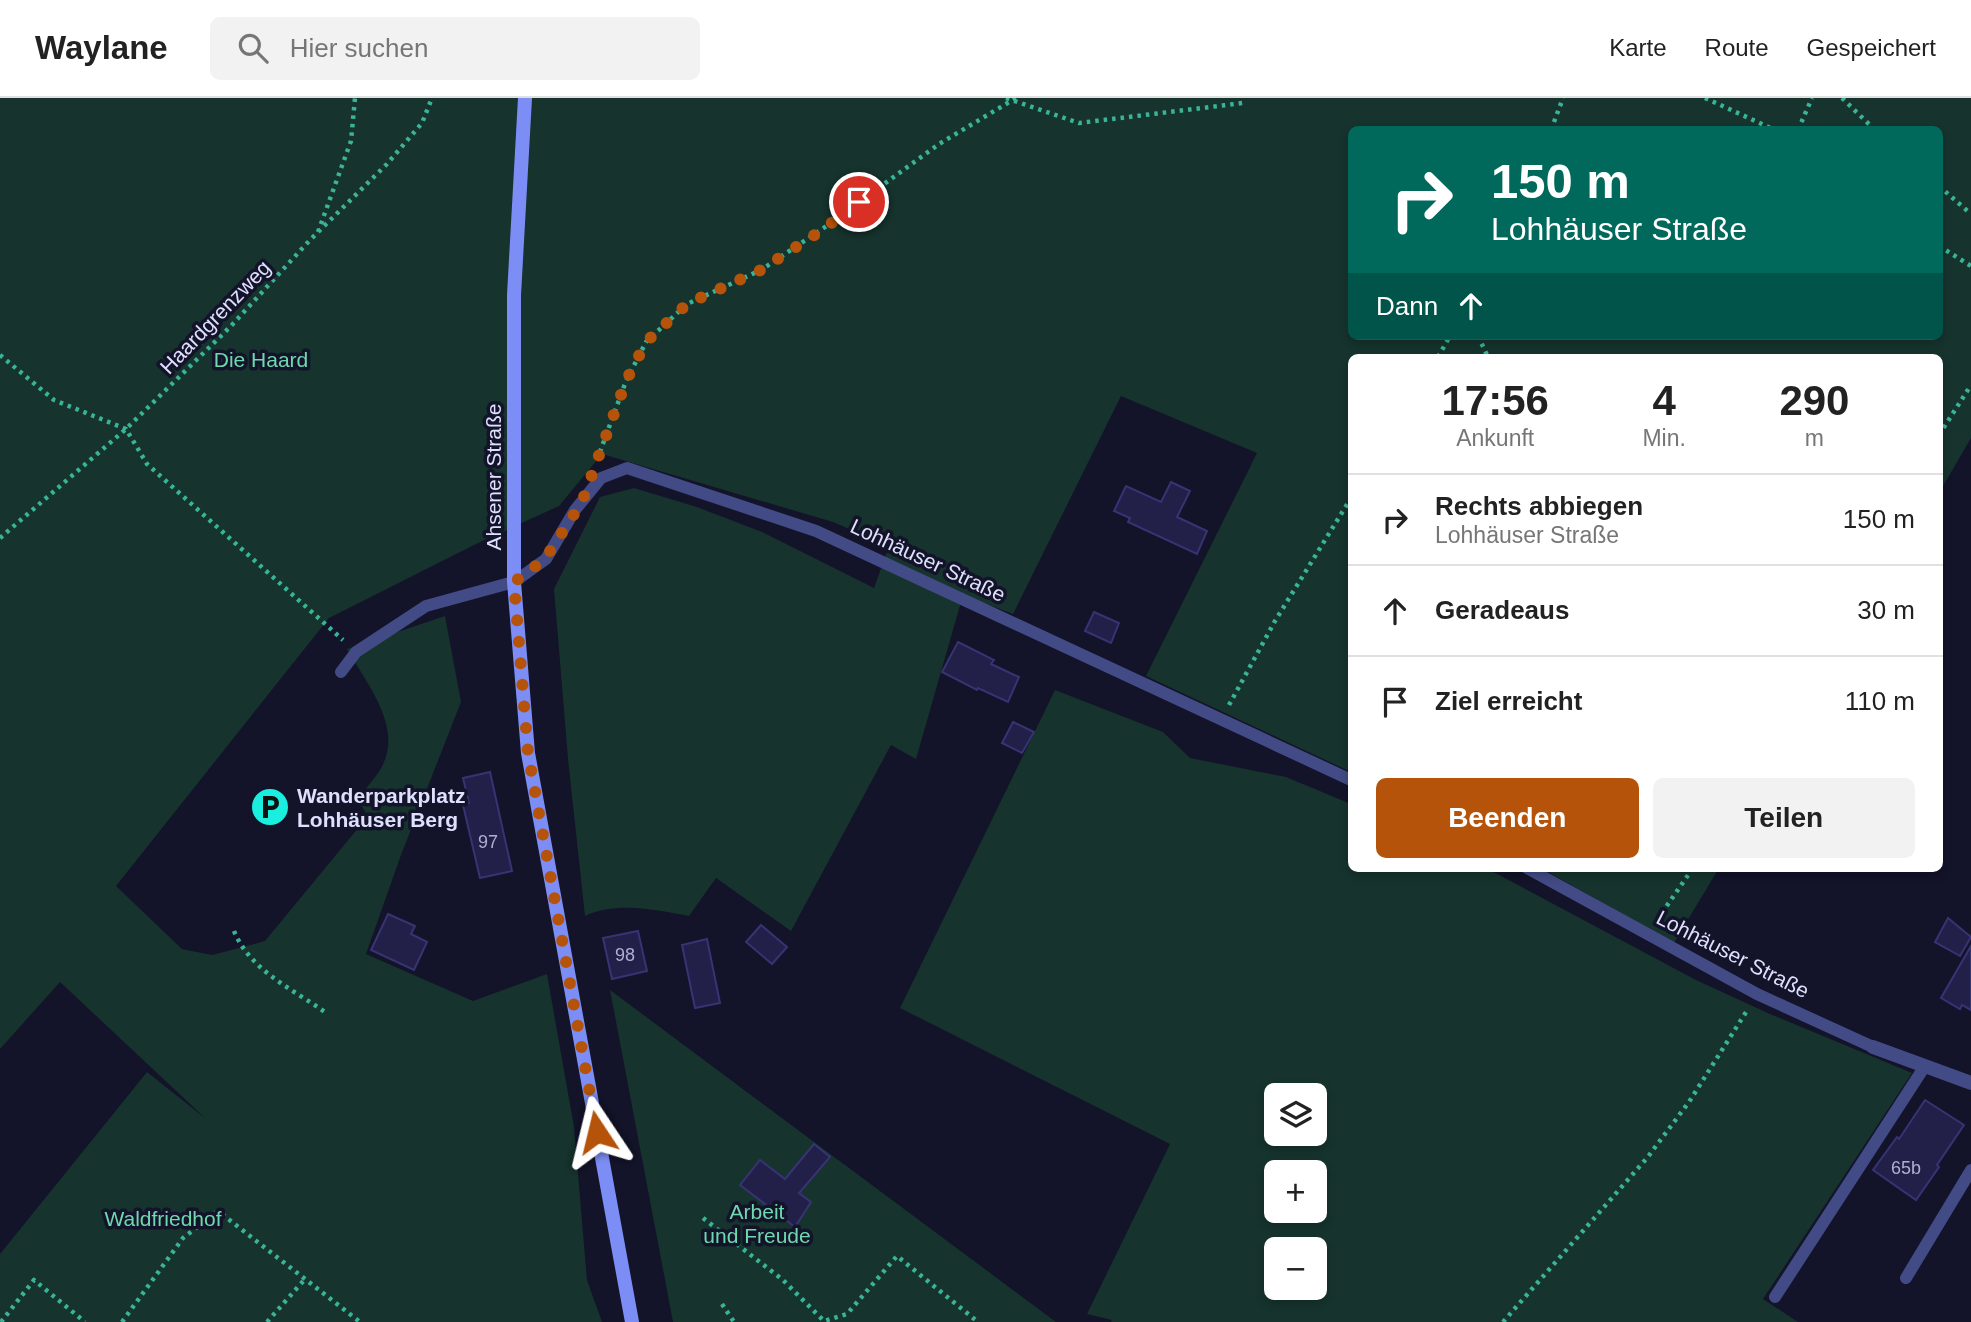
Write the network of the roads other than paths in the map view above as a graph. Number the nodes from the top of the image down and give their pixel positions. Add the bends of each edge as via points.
1 (525, 98) edge
2 (514, 582) junction
3 (341, 672) dead end
4 (1348, 779) edge
5 (1534, 872) edge
6 (1873, 1047) joint
7 (1925, 1066) junction
8 (1971, 1083) edge
9 (1971, 1170) edge
10 (1906, 1278) dead end
11 (1775, 1297) dead end
12 (632, 1322) edge

1 - 2 main road, Ahsener Straße via 514,295
2 - 3 lane via 426,606 356,652
2 - 4 lane, Lohhäuser Straße via 545,559 601,478 627,468 816,531
2 - 12 main road, Ahsener Straße via 528,753
5 - 6 lane, Lohhäuser Straße via 1757,994
6 - 7 street, Lohhäuser Straße
7 - 8 street, Lohhäuser Straße
7 - 11 lane
9 - 10 lane

